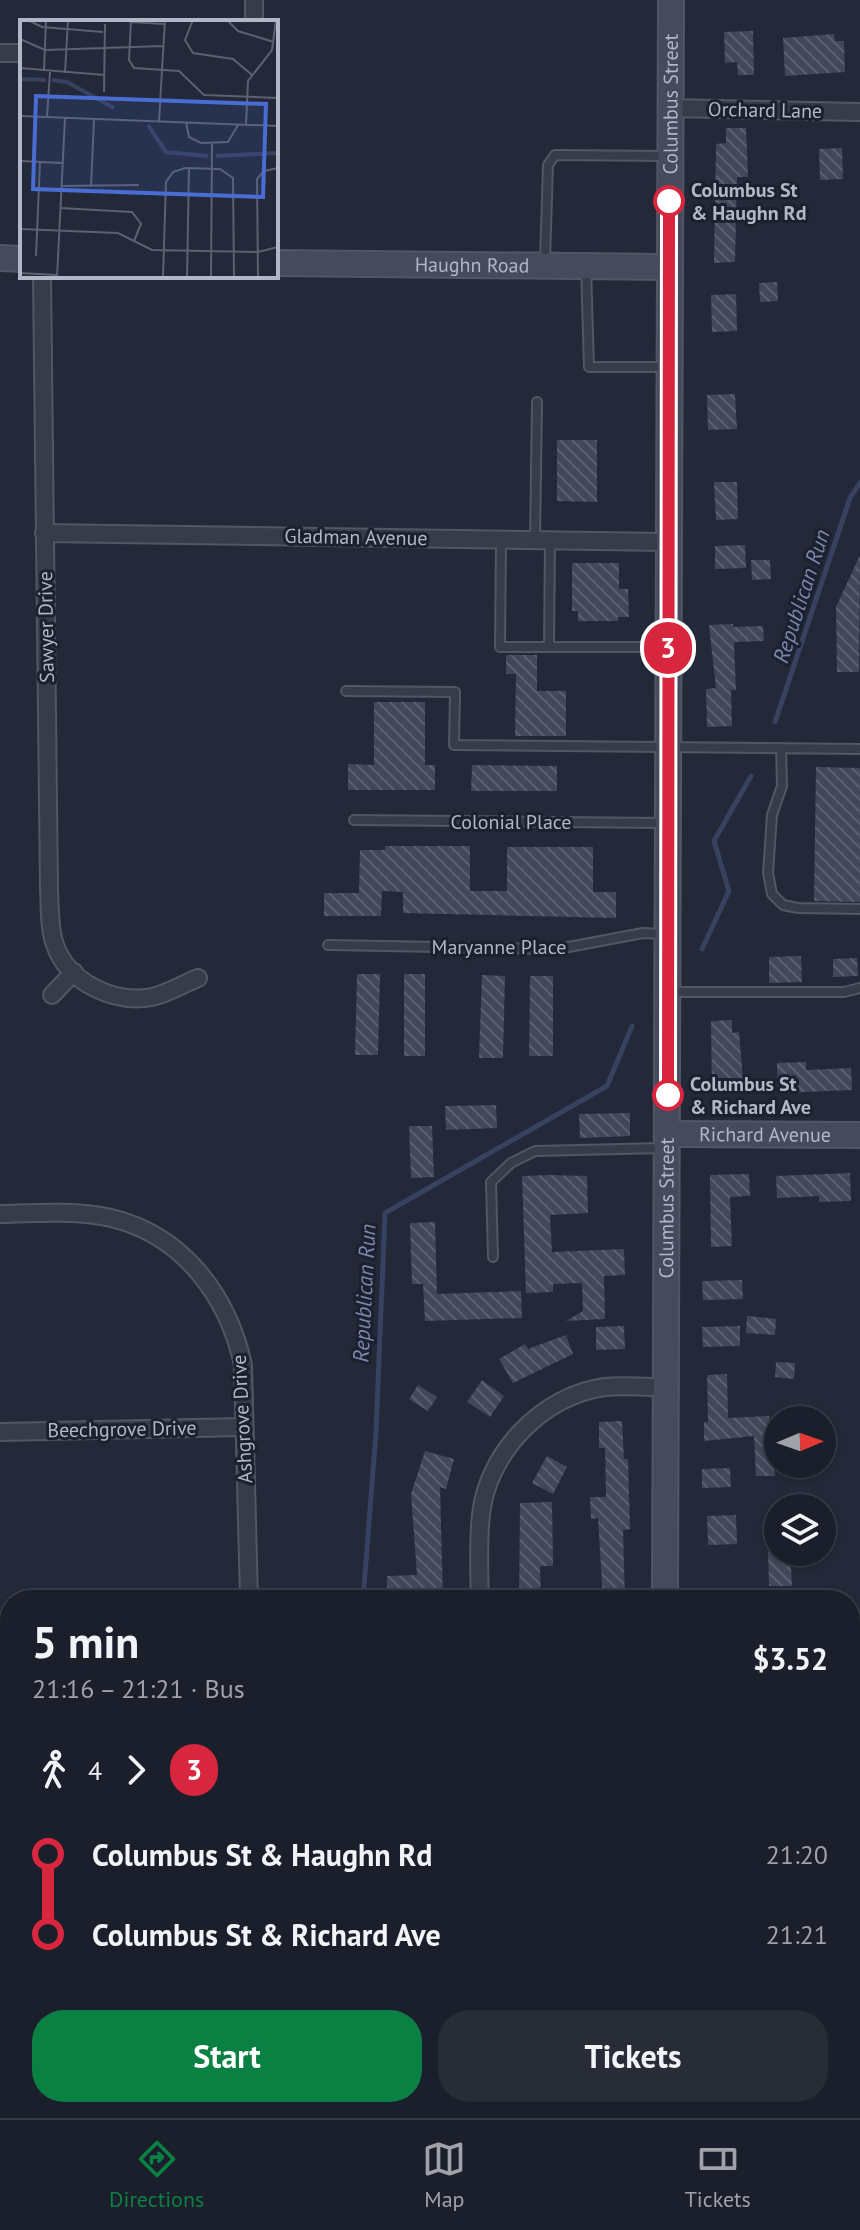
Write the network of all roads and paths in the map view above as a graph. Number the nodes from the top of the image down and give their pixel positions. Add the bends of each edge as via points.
1 (671, 0) edge
2 (670, 108) junction
3 (860, 112) edge
4 (669, 156) junction
5 (0, 258) edge
6 (20, 259) edge
7 (278, 263) edge
8 (545, 266) junction
9 (586, 266) junction
10 (668, 267) junction
11 (42, 278) edge
12 (668, 367) junction
13 (537, 402) dead end
14 (44, 533) junction
15 (501, 539) junction
16 (542, 540) junction
17 (667, 542) junction
18 (549, 647) junction
19 (668, 647) junction
20 (346, 691) dead end
21 (668, 746) junction
22 (781, 748) junction
23 (860, 749) edge
24 (354, 820) dead end
25 (668, 823) junction
26 (860, 909) edge
27 (668, 934) junction
28 (328, 945) dead end
29 (74, 972) junction
30 (198, 978) dead end
31 (860, 988) edge
32 (668, 992) junction
33 (52, 995) dead end
34 (860, 1135) edge
35 (668, 1141) junction
36 (0, 1214) edge
37 (493, 1257) dead end
38 (666, 1388) junction
39 (244, 1427) junction
40 (0, 1432) edge
41 (249, 1590) edge
42 (480, 1590) edge
43 (665, 1590) edge

1 - 2 main road, Columbus Street
2 - 3 street, Orchard Lane
2 - 4 main road, Columbus Street
4 - 8 lane via 555,155 548,165
4 - 10 main road, Columbus Street
5 - 6 main road
7 - 8 main road, Haughn Road
8 - 9 main road, Haughn Road
9 - 10 main road, Haughn Road
9 - 12 lane via 589,367
10 - 12 main road, Columbus Street
11 - 14 street, Sawyer Drive
12 - 17 main road, Columbus Street
13 - 16 lane
14 - 15 street, Gladman Avenue
14 - 29 street, Sawyer Drive via 51,929 58,953
15 - 16 street, Gladman Avenue
15 - 18 lane via 500,647
16 - 17 street, Gladman Avenue
16 - 18 lane
17 - 19 main road, Columbus Street
18 - 19 lane
19 - 21 main road, Columbus Street
20 - 21 lane via 455,692 454,745
21 - 22 lane
21 - 25 main road, Columbus Street
22 - 23 lane
22 - 26 lane via 782,786 772,815 768,873 772,894 783,905 798,908
24 - 25 lane, Colonial Place
25 - 27 main road, Columbus Street
27 - 28 lane, Maryanne Place via 643,933 558,949
27 - 32 main road, Columbus Street
29 - 30 street via 101,992 133,997 152,997
29 - 33 street
31 - 32 lane
32 - 35 main road, Columbus Street
34 - 35 main road, Richard Avenue
35 - 37 lane via 535,1151 511,1163 491,1182
35 - 38 main road, Columbus Street
36 - 39 street, Ashgrove Drive via 112,1219 165,1242 187,1260 209,1283 237,1336
38 - 42 street via 604,1387 578,1394 551,1407 509,1445 481,1511
38 - 43 main road, Columbus Street
39 - 40 street, Beechgrove Drive
39 - 41 street, Ashgrove Drive

